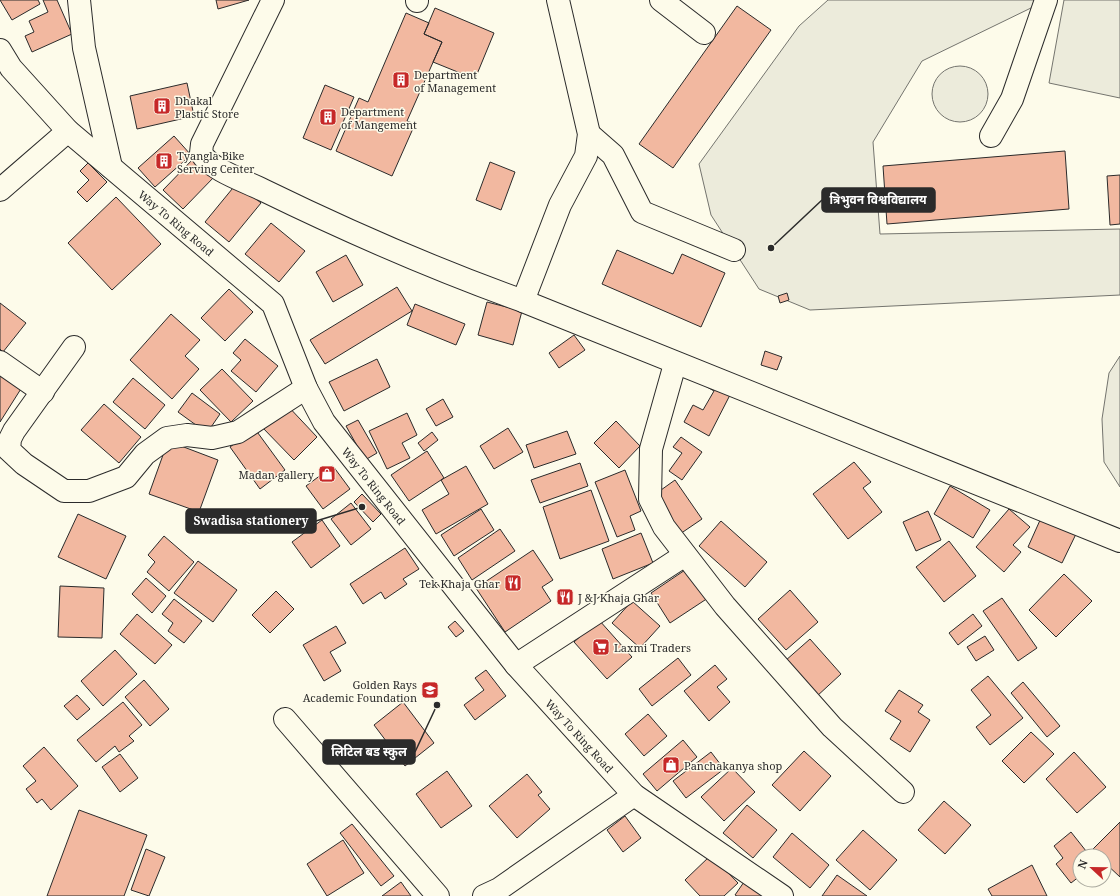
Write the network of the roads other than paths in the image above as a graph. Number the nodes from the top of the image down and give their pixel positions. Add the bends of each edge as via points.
1 (79, 0) edge
2 (273, 0) edge
3 (558, 0) edge
4 (661, 0) edge
5 (1046, 0) edge
6 (704, 34) dead end
7 (0, 50) edge
8 (68, 130) junction
9 (589, 134) junction
10 (991, 136) dead end
11 (111, 167) junction
12 (0, 190) edge
13 (734, 250) dead end
14 (522, 301) junction
15 (74, 346) dead end
16 (0, 362) edge
17 (675, 364) junction
18 (306, 388) junction
19 (43, 392) junction
20 (1120, 541) edge
21 (685, 555) junction
22 (516, 665) junction
23 (285, 719) dead end
24 (903, 792) dead end
25 (634, 795) junction
26 (438, 896) edge
27 (484, 896) edge
28 (782, 896) edge

1 - 11 street via 84,48
2 - 14 street via 202,144 201,153 205,160 278,197 447,274
3 - 9 street
4 - 6 street
5 - 10 street via 1012,99
7 - 8 street, Way To Ring Road via 11,68
8 - 11 street, Way To Ring Road
8 - 12 street
9 - 13 street via 613,155 642,212
9 - 14 street via 586,156 560,205
11 - 18 street, Way To Ring Road via 273,304
14 - 17 street
15 - 19 street
16 - 19 street
17 - 20 street
17 - 21 street via 651,450 650,499 664,527
18 - 19 street via 238,432 212,438 187,435 167,438 145,454 126,478 89,491 64,492 24,464 9,450 14,431
18 - 22 street, Way To Ring Road via 324,422
21 - 22 street
21 - 24 street via 725,606 832,727
22 - 25 street, Way To Ring Road
23 - 26 street
25 - 27 street via 499,889
25 - 28 street, Way To Ring Road

